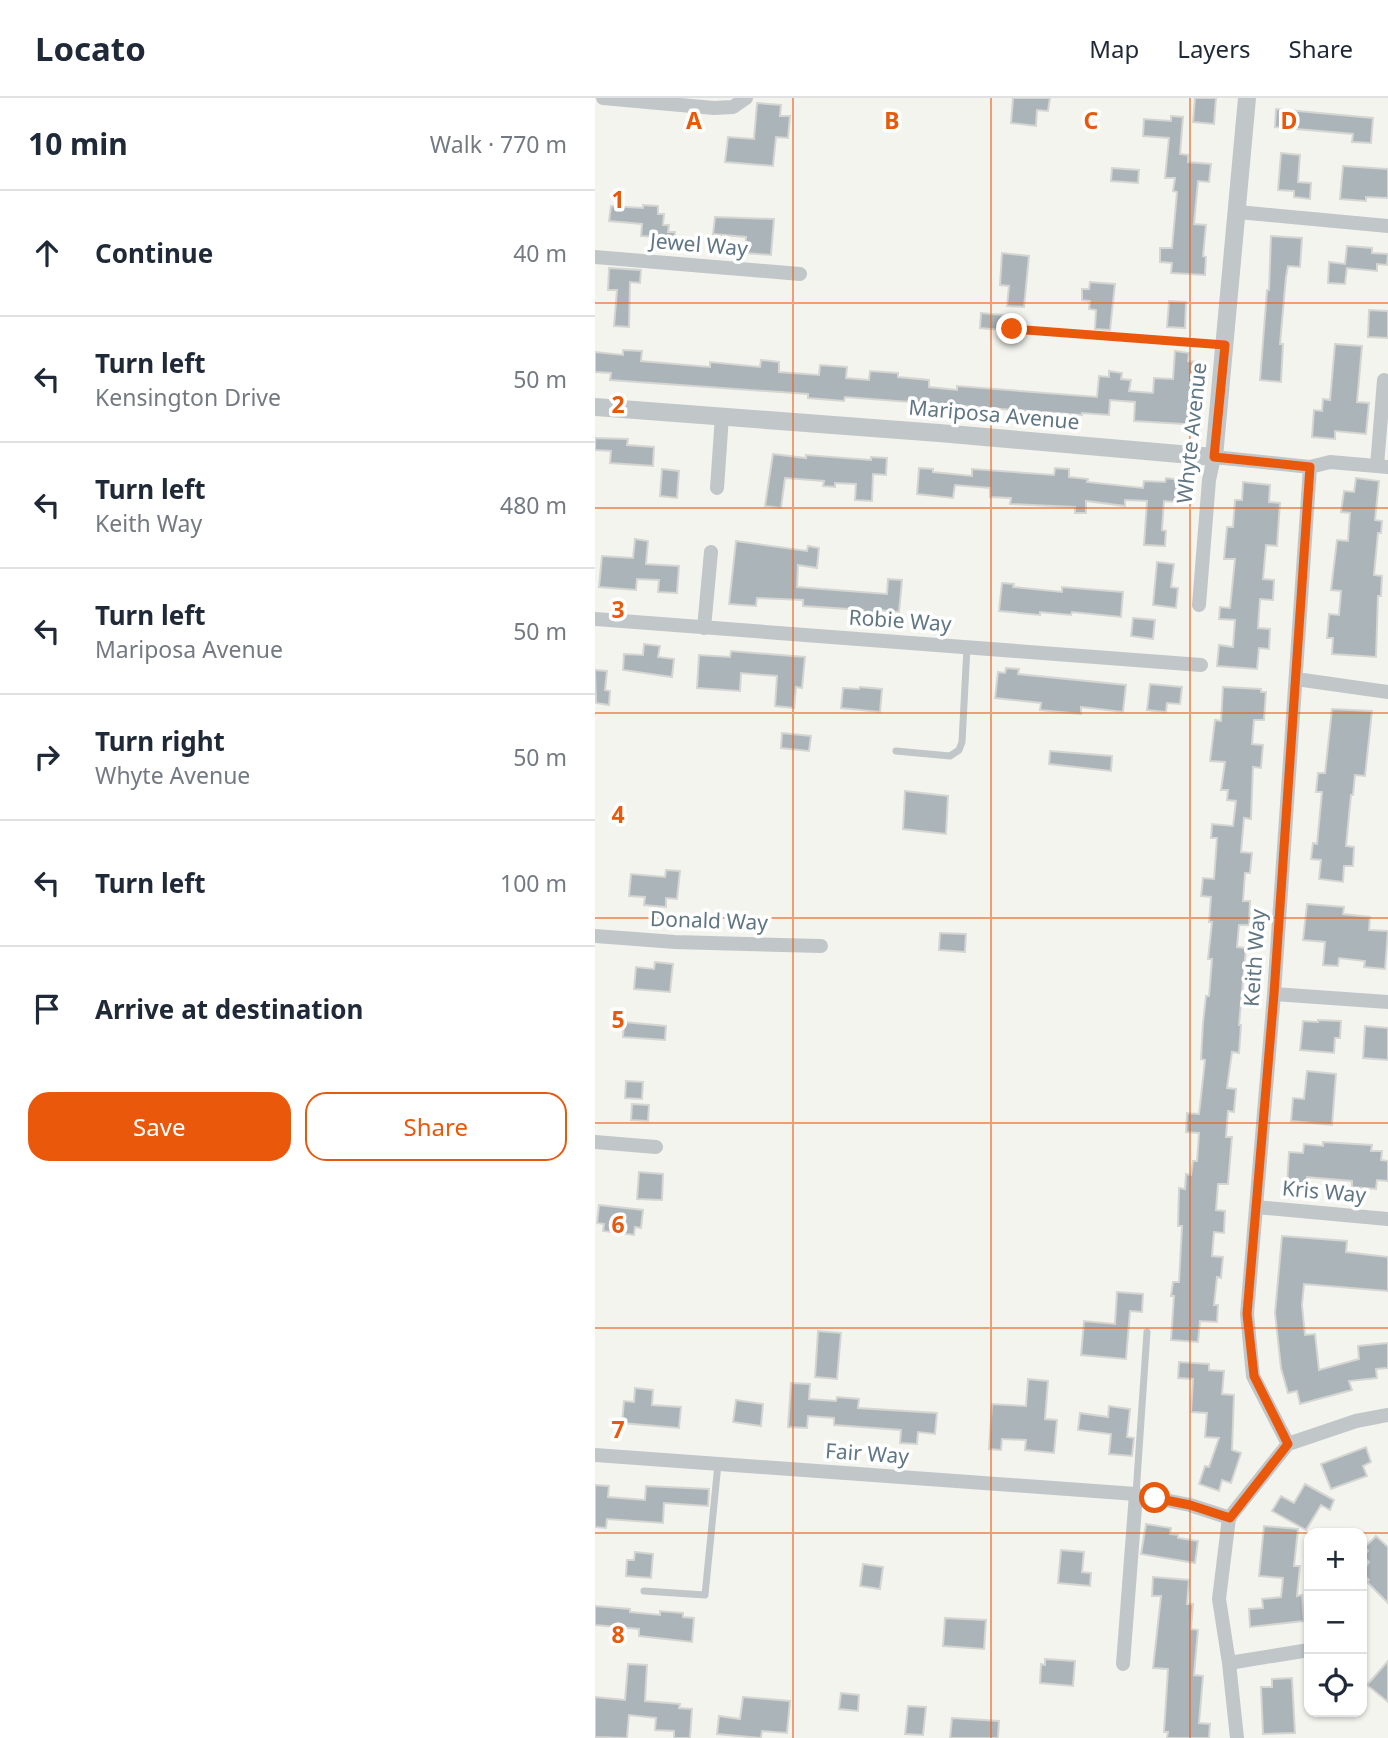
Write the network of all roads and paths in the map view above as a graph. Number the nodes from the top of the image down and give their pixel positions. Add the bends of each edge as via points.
1 (603, 98) edge
2 (746, 98) edge
3 (1247, 98) edge
4 (1238, 212) junction
5 (1388, 226) edge
6 (595, 257) edge
7 (800, 274) dead end
8 (1012, 329) dead end
9 (1225, 345) junction
10 (1384, 380) dead end
11 (595, 407) edge
12 (722, 416) junction
13 (1214, 457) junction
14 (1310, 467) junction
15 (1382, 467) edge
16 (717, 488) dead end
17 (711, 552) dead end
18 (1199, 605) dead end
19 (595, 620) edge
20 (704, 628) junction
21 (967, 648) junction
22 (1201, 665) dead end
23 (1296, 680) junction
24 (1388, 692) edge
25 (896, 751) dead end
26 (595, 936) edge
27 (821, 946) dead end
28 (1274, 994) junction
29 (1388, 1002) edge
30 (595, 1142) edge
31 (656, 1147) dead end
32 (1256, 1208) junction
33 (1388, 1219) edge
34 (1147, 1332) dead end
35 (1388, 1415) edge
36 (1288, 1444) junction
37 (595, 1455) edge
38 (718, 1464) junction
39 (1136, 1494) junction
40 (1155, 1498) dead end
41 (1230, 1518) junction
42 (644, 1591) dead end
43 (1304, 1651) edge
44 (1229, 1663) junction
45 (1123, 1664) dead end
46 (1237, 1738) edge

1 - 2 street via 714,108 733,107
3 - 4 street, Whyte Avenue
4 - 5 street
4 - 9 street, Whyte Avenue
6 - 7 street, Jewel Way
8 - 9 lane
9 - 13 street, Whyte Avenue
10 - 15 street
11 - 12 street, Mariposa Avenue
12 - 13 street, Mariposa Avenue
12 - 16 street
13 - 14 street, Mariposa Avenue
13 - 18 street, Whyte Avenue
14 - 15 street, Mariposa Avenue via 1329,462
14 - 23 street, Keith Way
17 - 20 street
19 - 20 street, Robie Way
20 - 21 street, Robie Way
21 - 22 street, Robie Way
21 - 25 lane via 959,750 950,756
23 - 24 street
23 - 28 street, Keith Way
26 - 27 street, Donald Way
28 - 29 street
28 - 32 street, Keith Way
30 - 31 street
32 - 33 street, Kris Way
32 - 36 street, Keith Way via 1247,1314 1254,1376
34 - 39 lane
35 - 36 street
36 - 41 street
37 - 38 street, Fair Way
38 - 39 street, Fair Way
38 - 42 lane via 705,1595
39 - 45 street
40 - 41 street
41 - 44 street via 1219,1599
43 - 44 street
44 - 46 street

